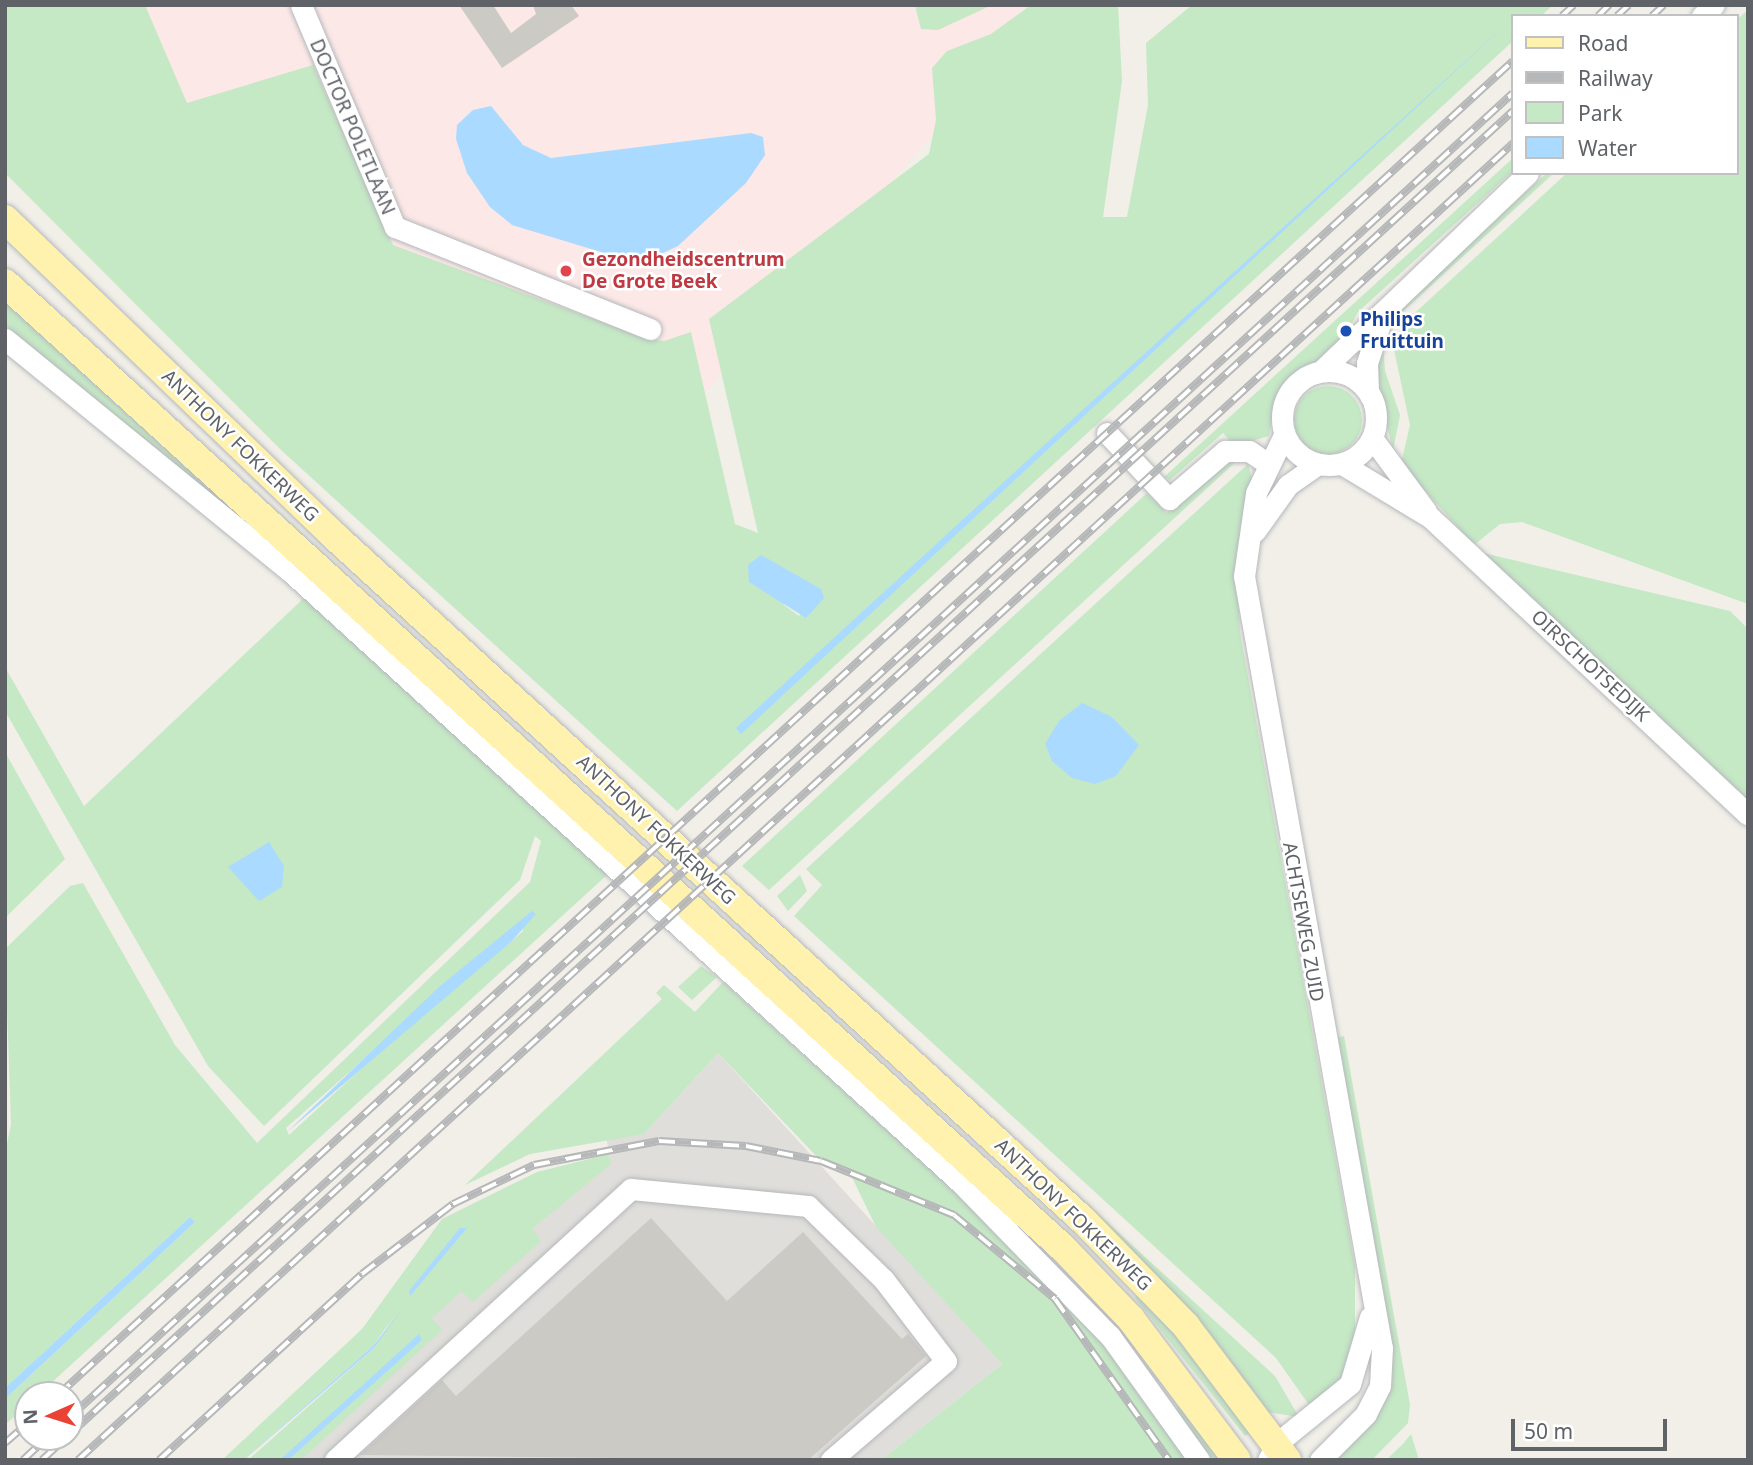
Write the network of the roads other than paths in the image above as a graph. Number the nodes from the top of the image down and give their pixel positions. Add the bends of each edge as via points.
1 (301, 5) edge
2 (1526, 175) edge
3 (5, 219) edge
4 (5, 283) edge
5 (1389, 302) junction
6 (650, 329) dead end
7 (5, 339) edge
8 (1321, 371) junction
9 (1368, 391) junction
10 (1107, 433) dead end
11 (1284, 435) junction
12 (1372, 438) junction
13 (1268, 464) junction
14 (1342, 464) junction
15 (1317, 465) junction
16 (1431, 518) junction
17 (1247, 548) junction
18 (1748, 815) edge
19 (1371, 1294) junction
20 (1277, 1454) edge
21 (335, 1460) edge
22 (831, 1460) edge
23 (1199, 1460) edge
24 (1237, 1460) edge
25 (1320, 1460) edge

1 - 6 street, DOCTOR POLETLAAN via 395,227
2 - 5 street
3 - 20 main road, ANTHONY FOKKERWEG via 331,533 1085,1222 1186,1326
4 - 24 main road, ANTHONY FOKKERWEG via 1063,1248 1131,1319
5 - 8 street
5 - 9 street via 1371,344
7 - 23 street via 291,572 960,1182 1111,1336
8 - 9 street via 1348,374
8 - 11 street via 1287,394
9 - 12 street via 1376,422
10 - 13 street via 1169,499 1225,451 1248,451
11 - 13 street, ACHTSEWEG ZUID
11 - 15 street via 1297,454
12 - 14 street
12 - 16 street, OIRSCHOTSEDIJK
13 - 17 street, ACHTSEWEG ZUID
14 - 15 street
14 - 16 street, OIRSCHOTSEDIJK
15 - 17 street via 1270,506
16 - 18 street, OIRSCHOTSEDIJK
17 - 19 street, ACHTSEWEG ZUID via 1249,619
19 - 20 street, ACHTSEWEG ZUID via 1368,1342 1350,1384
19 - 25 street, ACHTSEWEG ZUID via 1381,1335 1380,1386 1354,1430
21 - 22 street via 631,1189 808,1206 884,1280 946,1361

